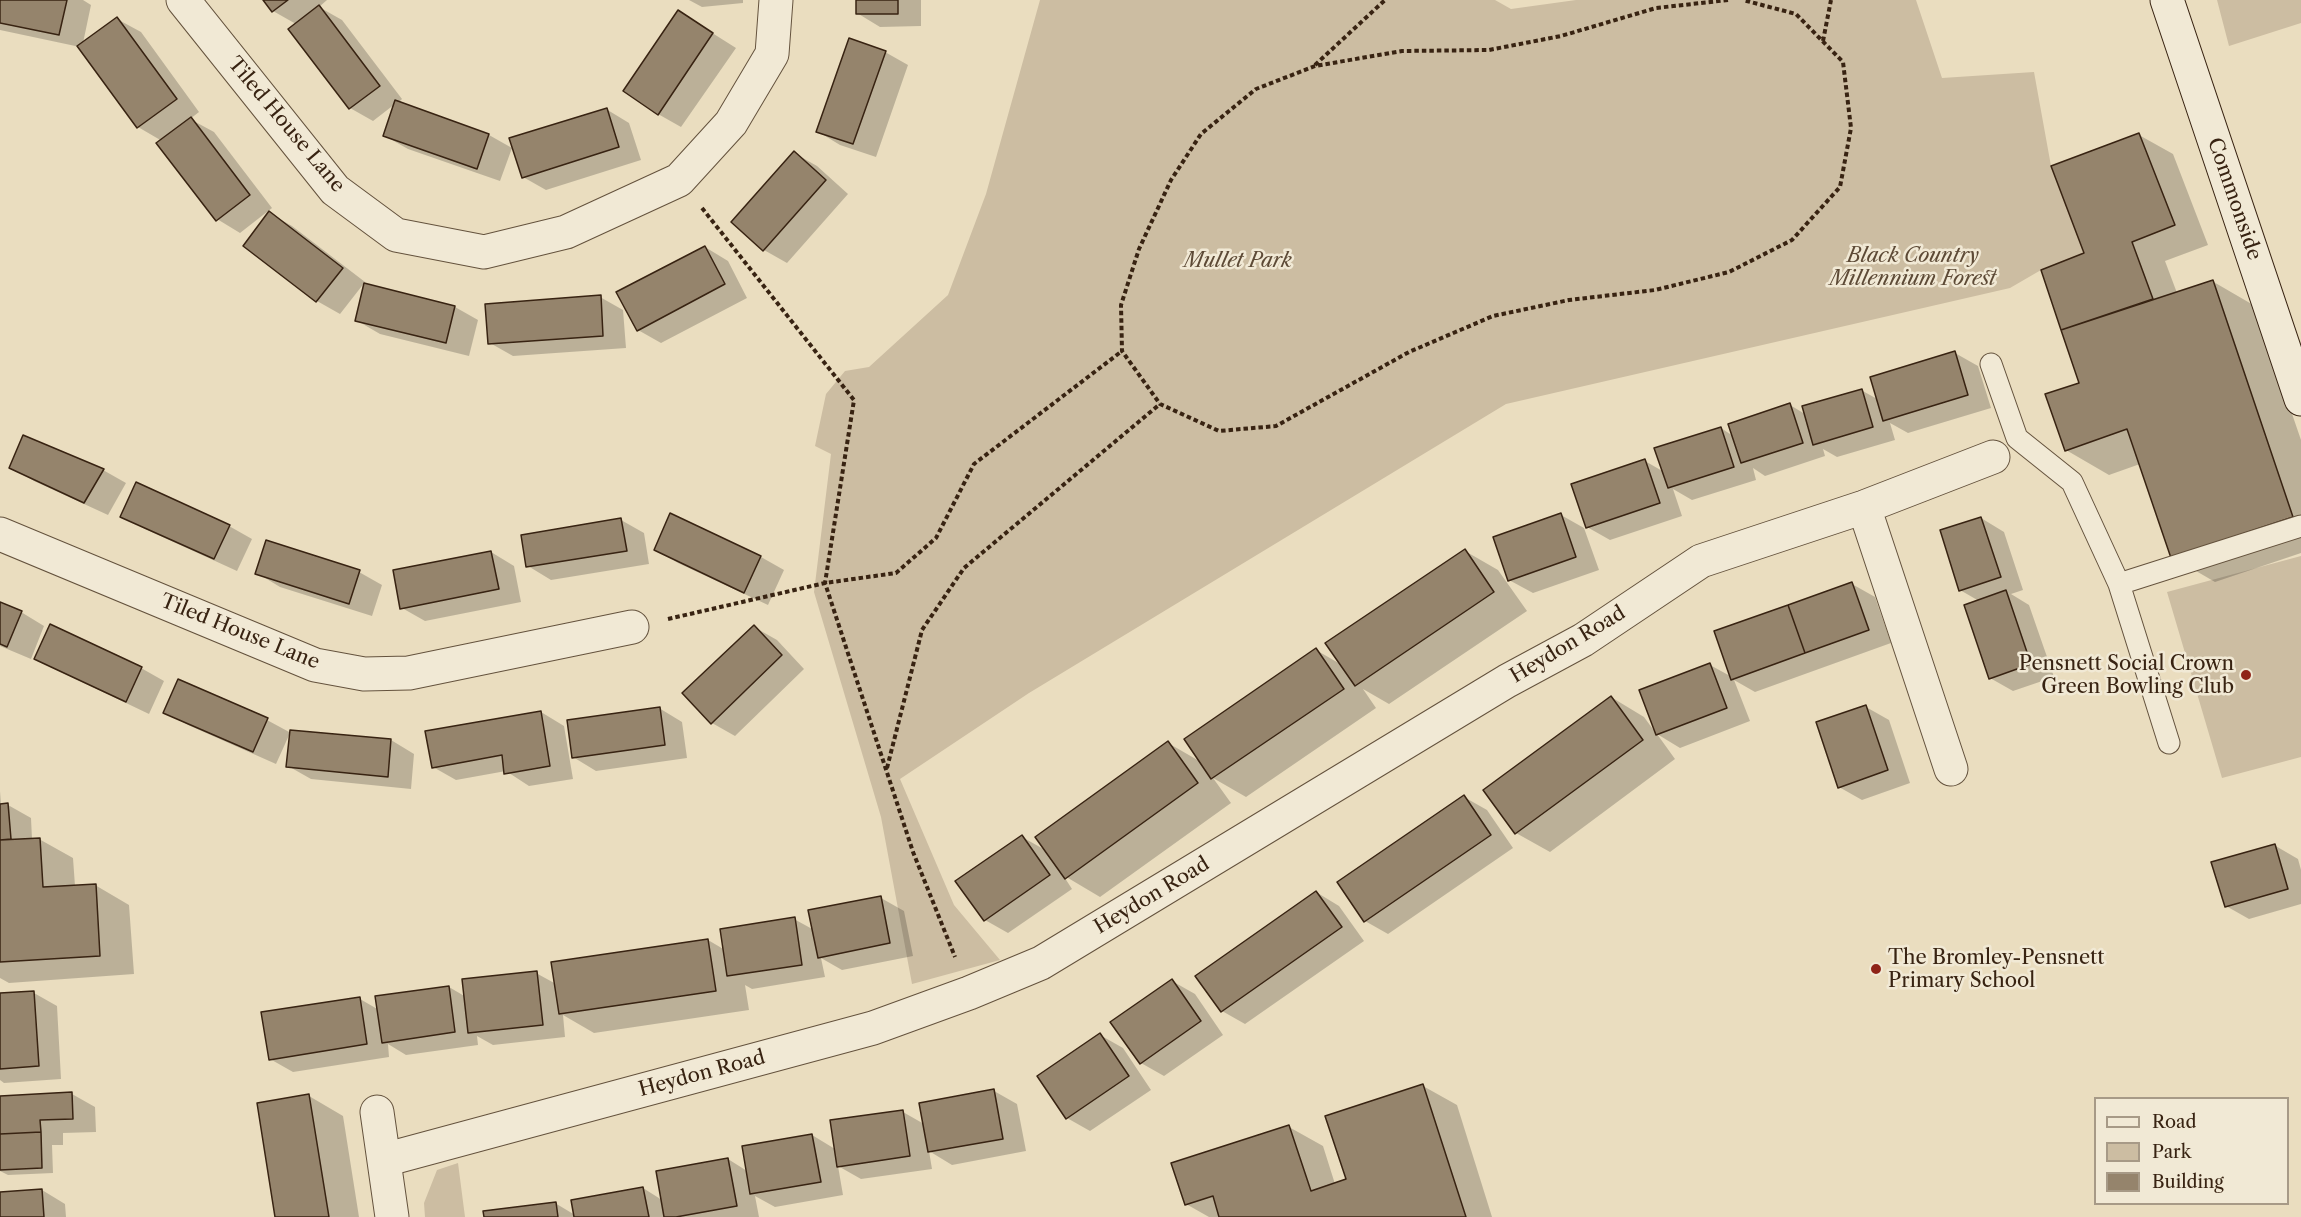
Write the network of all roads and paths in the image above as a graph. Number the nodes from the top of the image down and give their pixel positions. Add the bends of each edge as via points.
1 (183, 0) edge
2 (777, 0) edge
3 (1385, 0) edge
4 (1728, 0) edge
5 (1743, 0) edge
6 (1831, 0) edge
7 (2167, 0) edge
8 (1823, 42) junction
9 (1315, 66) junction
10 (679, 180) junction
11 (1122, 351) junction
12 (1991, 364) dead end
13 (2301, 399) edge
14 (1160, 404) junction
15 (1993, 458) dead end
16 (1864, 507) junction
17 (2301, 526) edge
18 (0, 534) edge
19 (825, 583) junction
20 (2119, 584) junction
21 (632, 627) joint
22 (2169, 744) dead end
23 (1951, 768) dead end
24 (886, 771) junction
25 (969, 993) junction
26 (377, 1112) dead end
27 (384, 1160) junction
28 (392, 1217) edge

1 - 10 street, Tiled House Lane via 335,190 396,235 484,252 566,232
2 - 10 street, Tiled House Lane via 772,54 731,123
3 - 9 path
4 - 9 path via 1656,8 1561,36 1489,50 1402,51
5 - 8 path via 1796,14
6 - 8 path
7 - 13 street, Commonside
8 - 14 path via 1843,62 1851,128 1840,187 1792,240 1729,272 1655,290 1569,300 1493,316 1409,352 1276,426 1219,430
9 - 11 path via 1256,89 1202,134 1171,180 1139,249 1121,305
10 - 19 path via 854,400
11 - 14 path
11 - 19 path via 974,464 936,538 896,573
12 - 20 lane via 2017,438 2072,482
14 - 24 path via 964,568 922,630
15 - 16 street, Heydon Road
16 - 23 street
16 - 25 street, Heydon Road via 1701,561 1583,640 1507,681 1041,963
17 - 20 lane
18 - 21 street, Tiled House Lane via 315,665 364,674 409,673
19 - 21 path
19 - 24 path
20 - 22 lane
24 - 25 path via 913,852
25 - 27 street, Heydon Road via 873,1028
26 - 27 street
27 - 28 street

